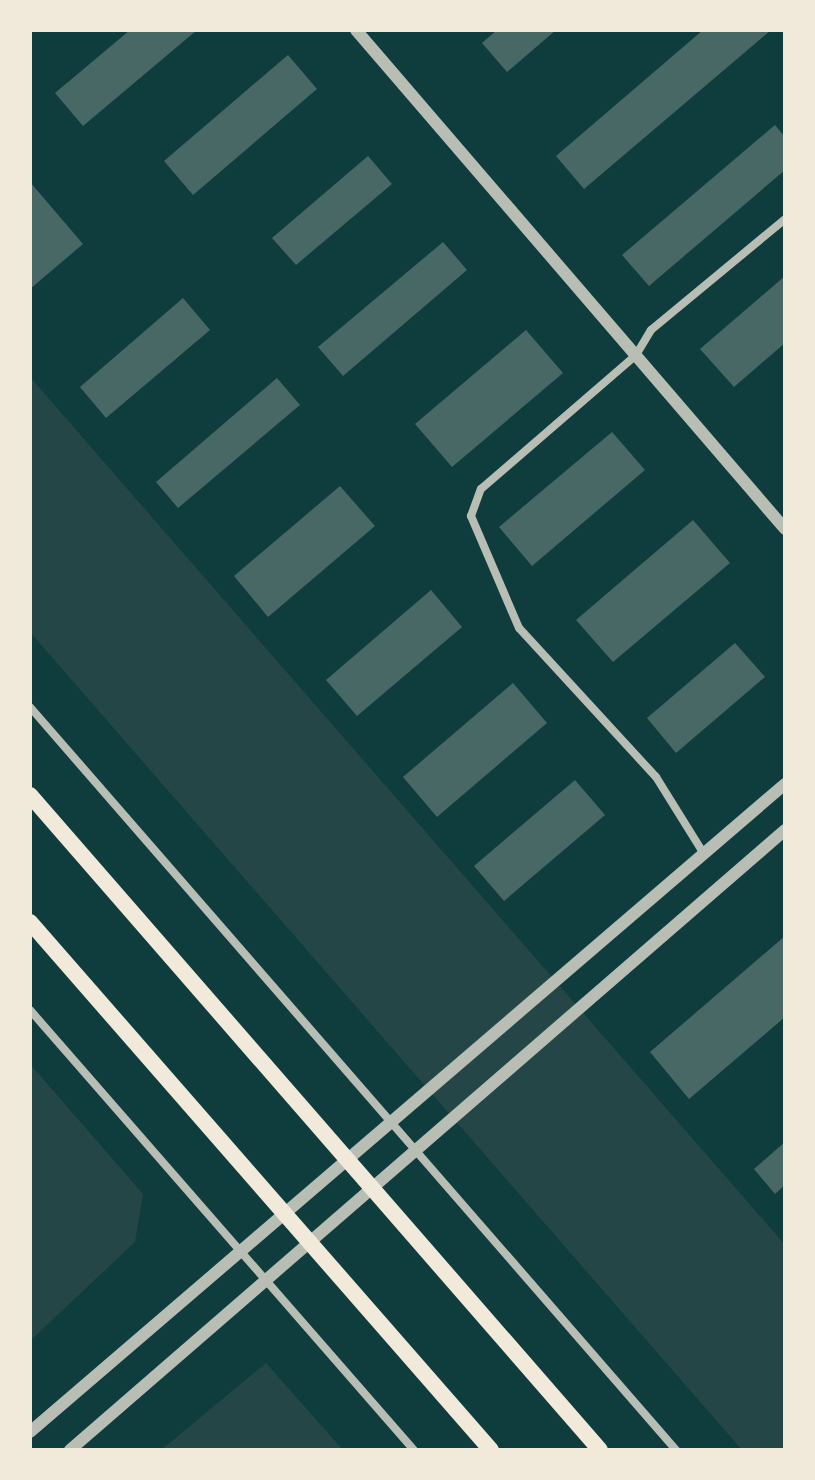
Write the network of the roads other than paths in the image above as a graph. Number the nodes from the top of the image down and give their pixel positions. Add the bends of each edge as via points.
1 (356, 30) edge
2 (785, 219) edge
3 (636, 355) junction
4 (785, 529) edge
5 (30, 707) edge
6 (785, 784) edge
7 (30, 795) edge
8 (785, 830) edge
9 (704, 854) junction
10 (30, 922) edge
11 (30, 1010) edge
12 (390, 1121) junction
13 (414, 1148) junction
14 (346, 1159) junction
15 (369, 1186) junction
16 (283, 1211) junction
17 (308, 1240) junction
18 (238, 1249) junction
19 (264, 1279) junction
20 (30, 1432) edge
21 (70, 1450) edge
22 (414, 1450) edge
23 (491, 1450) edge
24 (600, 1450) edge
25 (676, 1450) edge

1 - 3 street
2 - 3 street via 651,330
3 - 4 street
3 - 9 street via 481,489 471,516 519,628 656,777
5 - 12 street
6 - 9 street
7 - 14 highway
8 - 13 street
9 - 12 street
10 - 16 highway
11 - 18 street
12 - 13 street
12 - 14 street
13 - 15 street
13 - 25 street
14 - 15 highway
14 - 16 street
15 - 17 street
15 - 24 highway
16 - 17 highway
16 - 18 street
17 - 19 street
17 - 23 highway
18 - 19 street
18 - 20 street
19 - 21 street
19 - 22 street

